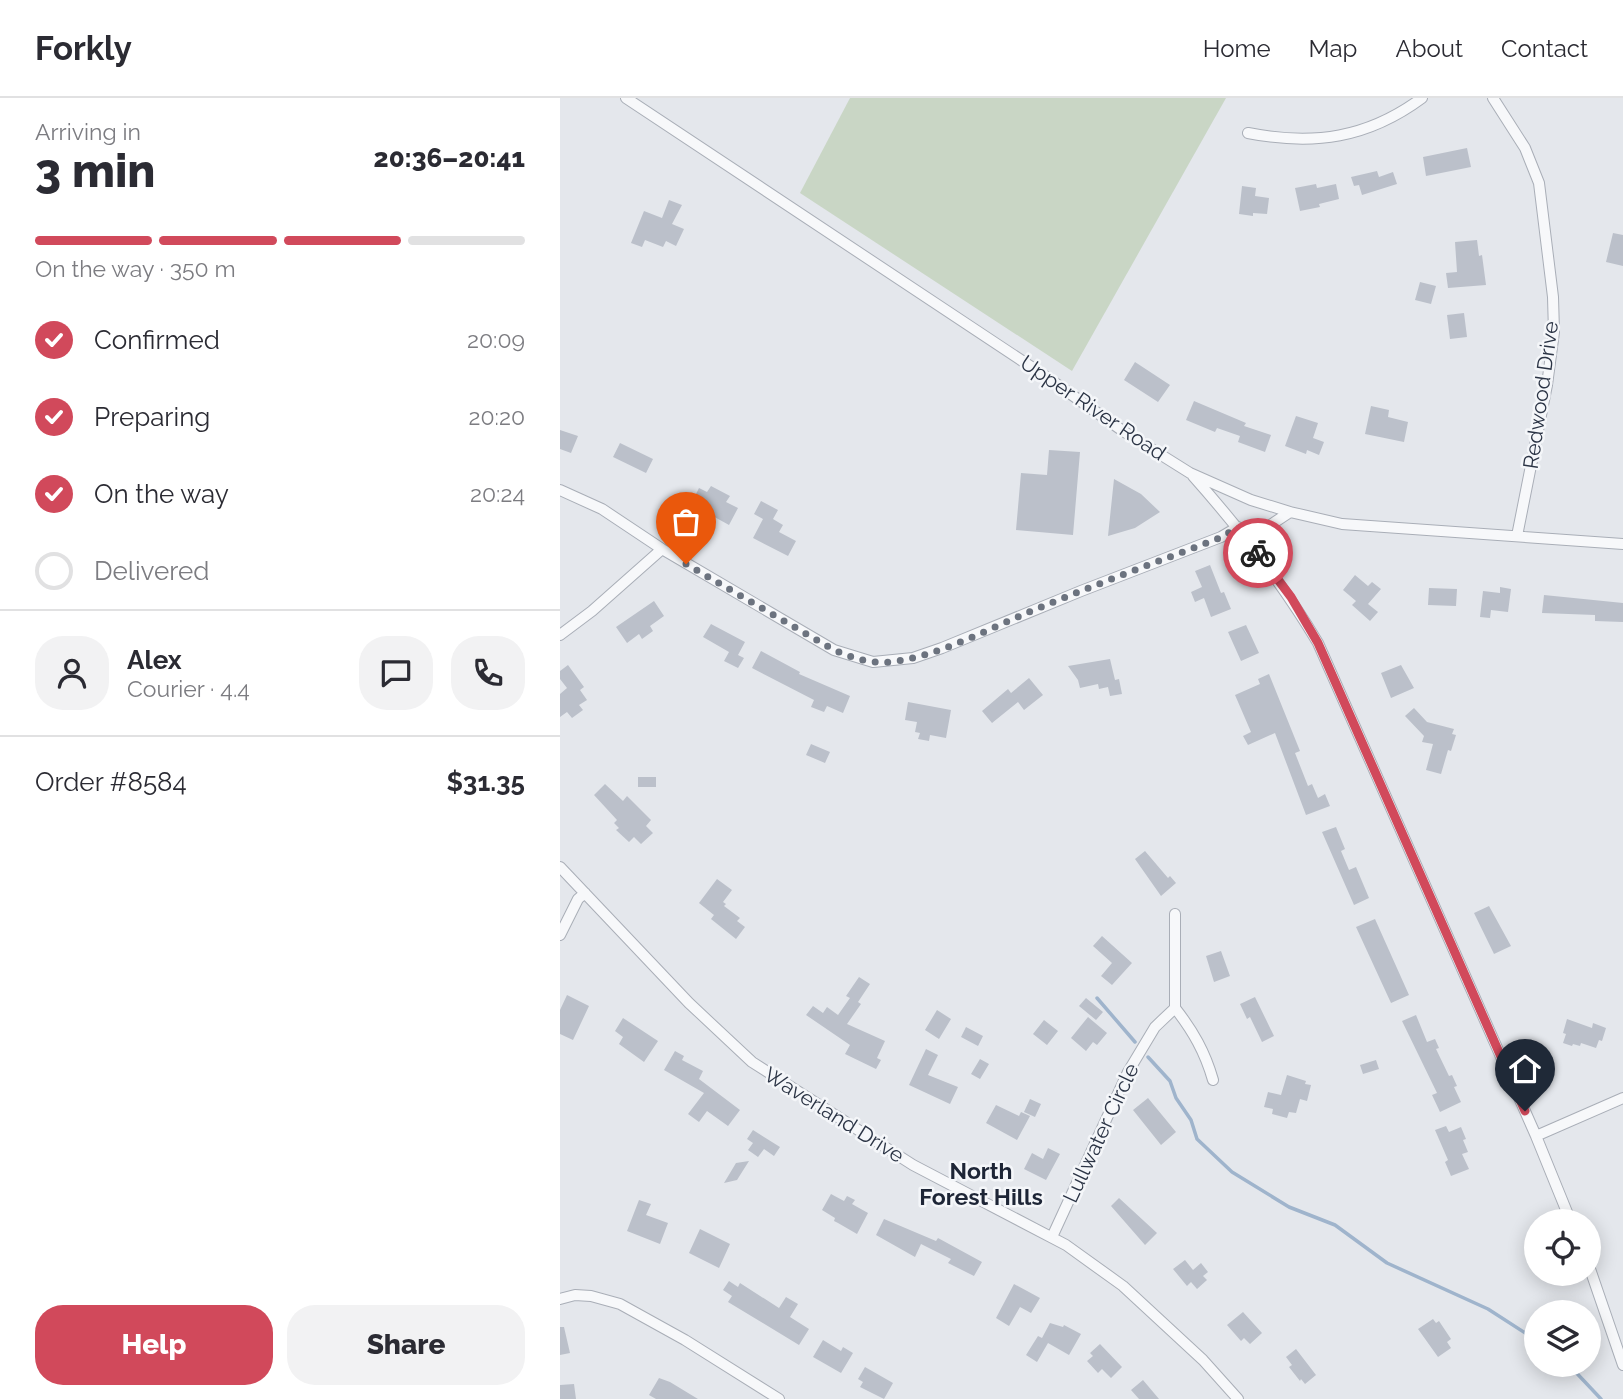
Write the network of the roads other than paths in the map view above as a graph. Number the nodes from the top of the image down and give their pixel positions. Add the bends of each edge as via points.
1 (626, 98) edge
2 (1422, 98) edge
3 (1493, 98) edge
4 (1248, 133) dead end
5 (1189, 472) junction
6 (560, 490) edge
7 (1290, 512) junction
8 (1238, 527) junction
9 (1517, 536) junction
10 (1251, 544) junction
11 (1623, 544) edge
12 (662, 549) junction
13 (560, 635) edge
14 (560, 867) edge
15 (585, 892) junction
16 (1175, 914) dead end
17 (560, 935) edge
18 (1175, 1008) junction
19 (1213, 1080) dead end
20 (1623, 1097) edge
21 (1536, 1136) junction
22 (1566, 1209) edge
23 (1052, 1237) junction
24 (1596, 1286) edge
25 (560, 1298) edge
26 (1623, 1365) edge
27 (779, 1399) edge
28 (1238, 1399) edge

1 - 5 street, Upper River Road
2 - 4 street via 1379,124 1349,135 1307,140
3 - 9 street, Redwood Drive via 1525,148 1539,183 1553,297 1547,385
5 - 7 street, Upper River Road
5 - 8 street
6 - 12 street via 602,509
7 - 9 street, Upper River Road via 1342,524
7 - 10 street
8 - 10 street
8 - 12 street via 942,648 889,662 860,660 834,650
9 - 11 street, Upper River Road
10 - 21 street via 1318,643
12 - 13 street
14 - 15 street, Waverland Drive
15 - 17 street
15 - 23 street, Waverland Drive via 689,1003 752,1062 914,1165
16 - 18 street
18 - 19 street via 1201,1046
18 - 23 street, Lullwater Circle via 1155,1027 1128,1072
20 - 21 street
21 - 22 street
23 - 28 street, Waverland Drive via 1123,1286
24 - 26 street
25 - 27 street via 591,1296 621,1304

